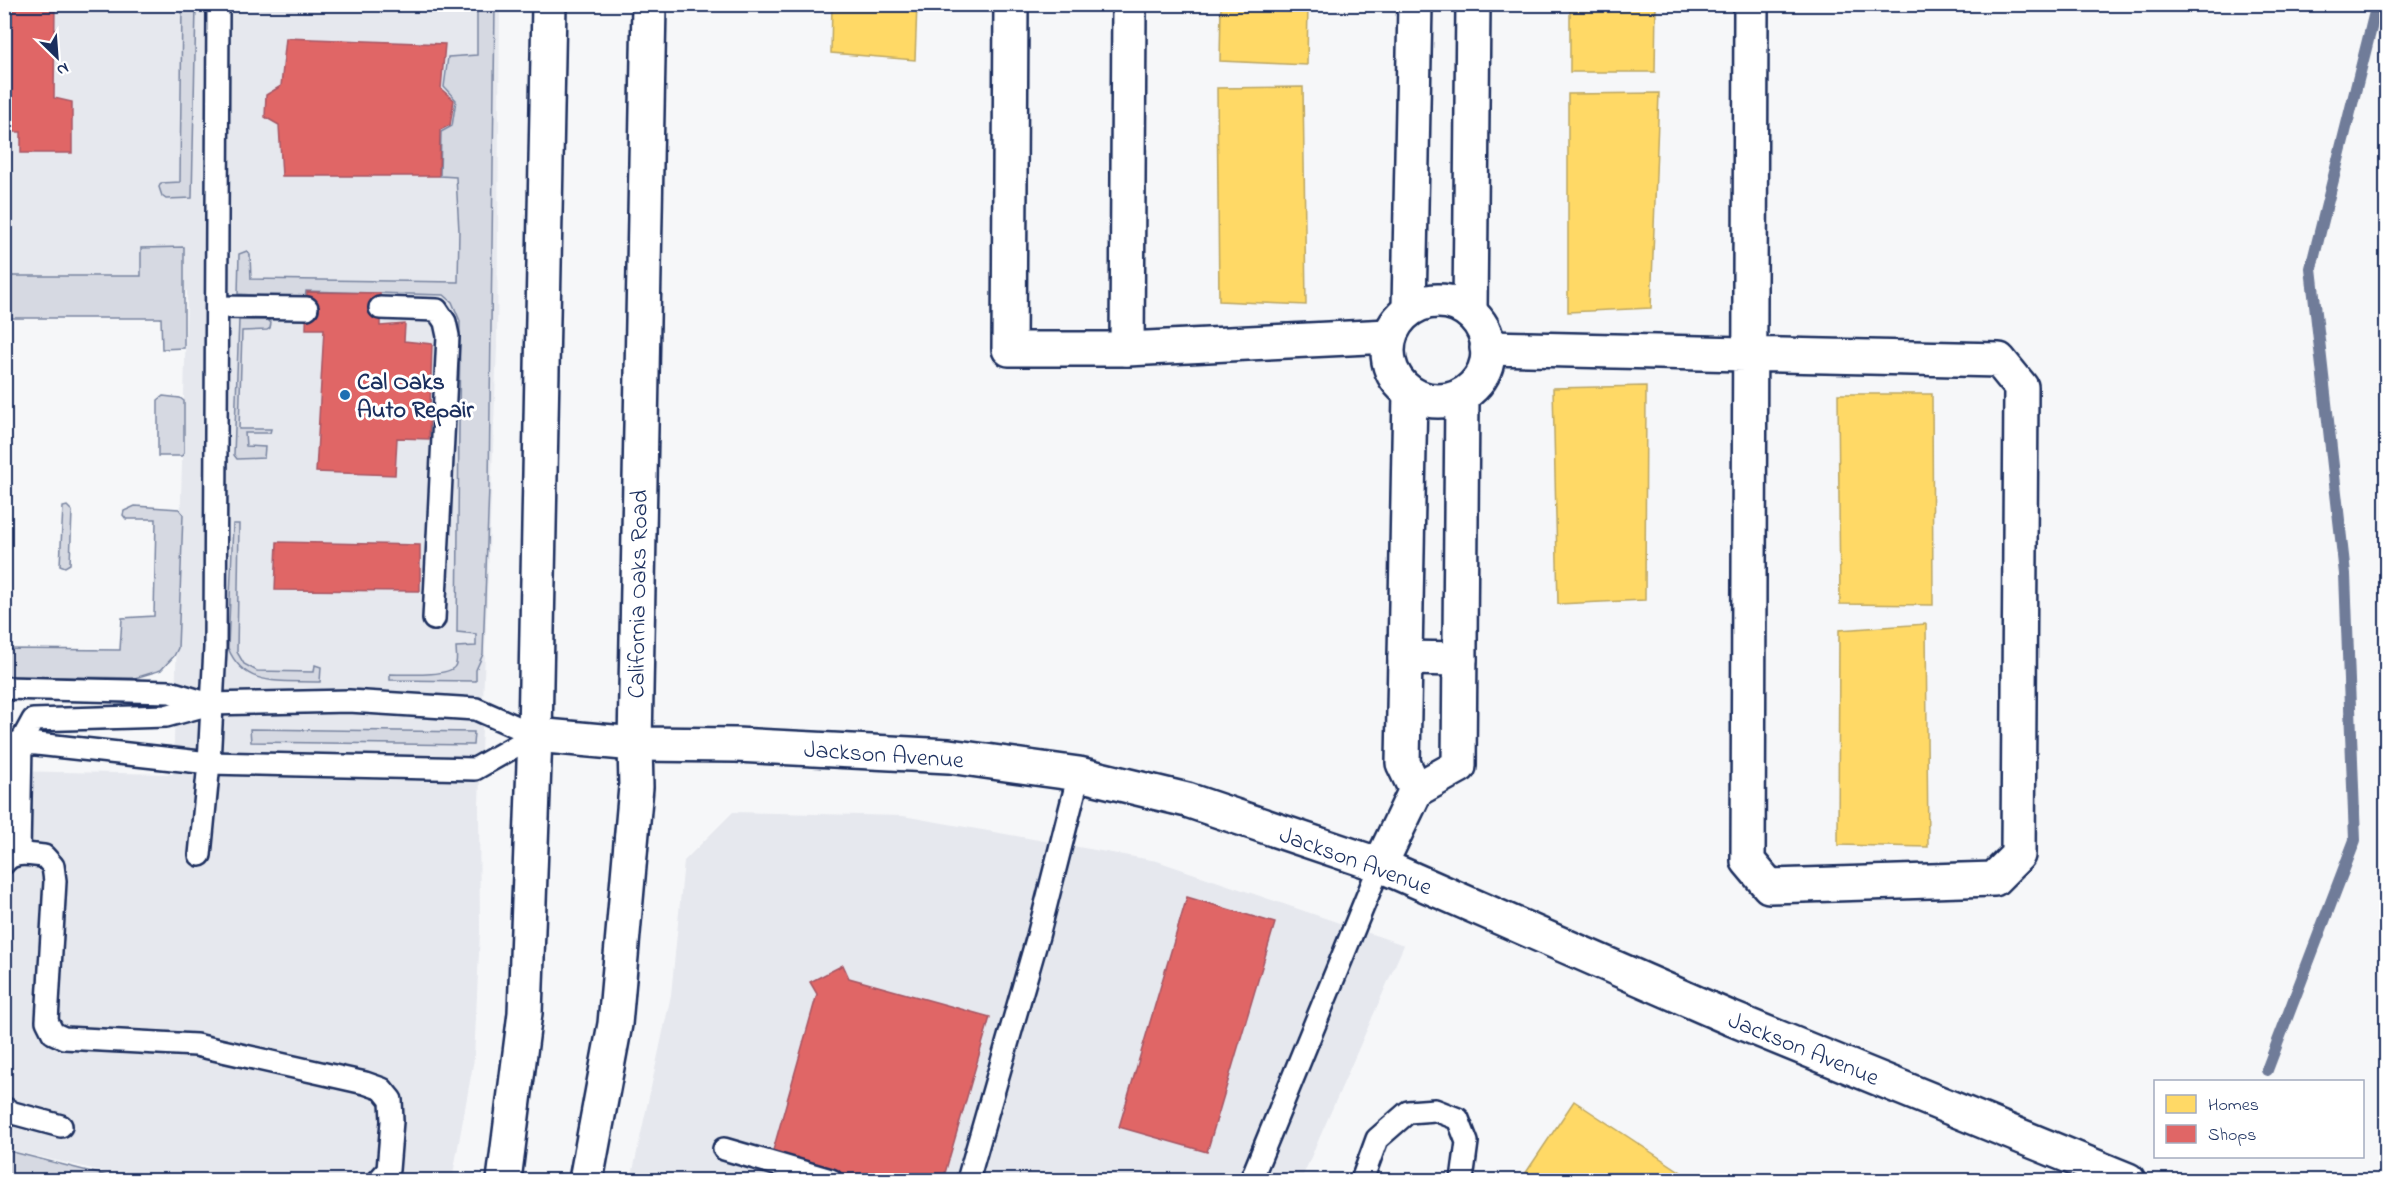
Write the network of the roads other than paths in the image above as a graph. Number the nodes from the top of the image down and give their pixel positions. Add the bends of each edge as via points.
1 (218, 4) edge
2 (549, 4) edge
3 (649, 4) edge
4 (1011, 4) edge
5 (1129, 4) edge
6 (1415, 4) edge
7 (1473, 4) edge
8 (1751, 4) edge
9 (217, 308) junction
10 (307, 308) dead end
11 (380, 308) dead end
12 (1409, 309) junction
13 (1470, 311) junction
14 (1389, 336) junction
15 (1487, 348) junction
16 (1127, 349) junction
17 (1749, 355) junction
18 (1410, 393) junction
19 (1462, 395) junction
20 (434, 619) dead end
21 (1405, 658) junction
22 (1460, 659) junction
23 (4, 688) edge
24 (210, 704) junction
25 (535, 735) junction
26 (13, 743) edge
27 (634, 744) junction
28 (209, 762) junction
29 (1078, 774) junction
30 (1416, 790) junction
31 (200, 855) dead end
32 (12, 859) edge
33 (1380, 865) junction
34 (4, 1108) edge
35 (61, 1126) dead end
36 (724, 1149) dead end
37 (379, 1180) edge
38 (504, 1180) edge
39 (586, 1180) edge
40 (831, 1180) edge
41 (968, 1180) edge
42 (1251, 1180) edge
43 (1362, 1180) edge
44 (1462, 1180) edge
45 (2128, 1180) edge

1 - 9 lane
2 - 25 street
3 - 27 street, California Oaks Road
4 - 16 street via 1009,349
5 - 16 street
6 - 12 street
7 - 13 street
8 - 17 street
9 - 10 lane
9 - 24 lane via 215,648
11 - 20 lane via 437,310 448,336
12 - 13 street via 1440,300
12 - 14 street via 1396,321
13 - 15 street via 1481,324
14 - 16 street
14 - 18 street via 1390,370
15 - 17 street
15 - 19 street via 1484,371
17 - 17 street via 1748,861 1769,886 1994,879 2018,855 2021,387 1999,360
18 - 19 street via 1429,401 1446,401
18 - 21 street
19 - 22 street
21 - 22 street
21 - 30 street via 1403,763
22 - 30 street via 1460,766
23 - 24 lane via 170,692
24 - 25 lane via 349,700 476,709
24 - 26 lane via 166,716 33,720
24 - 28 lane
25 - 27 street, Jackson Avenue
25 - 28 lane via 475,769
25 - 38 street via 525,1013
26 - 28 lane
26 - 32 lane
27 - 29 street, Jackson Avenue via 949,756
27 - 39 street, California Oaks Road via 636,787 615,1024
28 - 31 lane
29 - 33 street, Jackson Avenue via 1187,800
29 - 41 lane via 1038,936
30 - 33 street
32 - 37 lane via 44,856 53,866 56,880 47,1021 53,1033 74,1039 196,1045 382,1089 391,1100 392,1121 388,1170
33 - 42 lane
33 - 45 street, Jackson Avenue via 1730,1018
34 - 35 lane
36 - 40 lane
43 - 44 lane via 1377,1139 1408,1112 1435,1110 1458,1119 1464,1134 1467,1142

